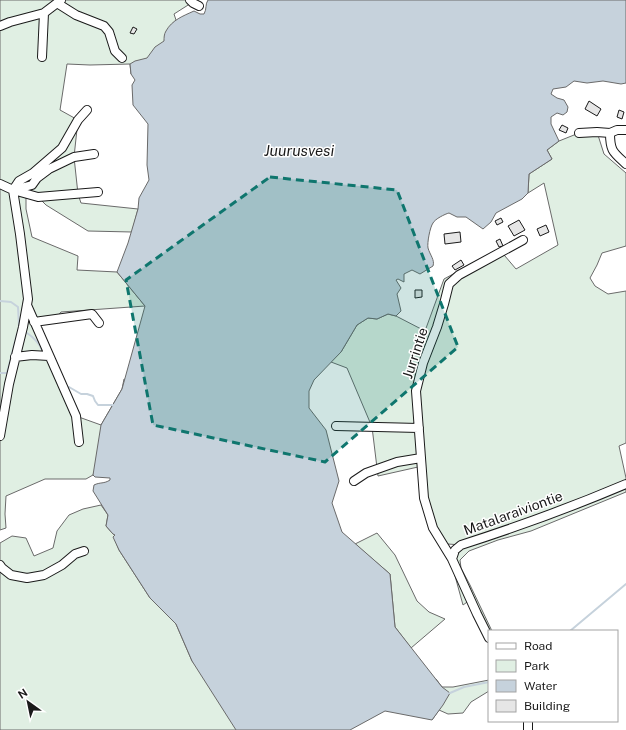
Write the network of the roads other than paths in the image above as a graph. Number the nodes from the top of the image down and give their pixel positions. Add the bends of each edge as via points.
1 (190, 0) edge
2 (59, 2) edge
3 (199, 6) dead end
4 (44, 13) junction
5 (0, 26) edge
6 (42, 57) dead end
7 (122, 58) dead end
8 (87, 110) dead end
9 (626, 130) edge
10 (610, 132) junction
11 (579, 133) dead end
12 (94, 154) dead end
13 (626, 164) edge
14 (0, 184) edge
15 (13, 190) junction
16 (98, 192) dead end
17 (523, 240) dead end
18 (27, 305) junction
19 (34, 322) junction
20 (99, 323) dead end
21 (49, 356) junction
22 (15, 357) junction
23 (336, 426) dead end
24 (418, 428) junction
25 (0, 436) edge
26 (79, 442) dead end
27 (421, 458) junction
28 (354, 480) dead end
29 (626, 484) edge
30 (84, 551) dead end
31 (452, 559) junction
32 (0, 565) edge
33 (488, 636) edge

1 - 3 street
2 - 4 street
2 - 7 street via 76,15 104,26 109,32 115,51
4 - 5 street
4 - 6 street
8 - 15 street via 78,120 62,148 33,173 19,181
9 - 10 street
10 - 11 street
10 - 13 street via 613,152
12 - 15 street via 74,157 50,169 32,185
14 - 15 street
15 - 16 street via 38,197
15 - 18 street
17 - 24 street, Jurrintie via 449,284 416,391
18 - 19 street
18 - 22 street
19 - 20 street via 92,314
19 - 21 street
21 - 22 street
21 - 26 street via 76,416
22 - 25 street
23 - 24 street
24 - 27 street, Jurrintie
27 - 28 street via 397,462
27 - 31 street, Jurrintie via 424,498 433,528
29 - 31 street, Matalaraiviontie via 538,519 461,545 455,550
30 - 32 street via 75,554 44,575 28,578 11,575
31 - 33 street

